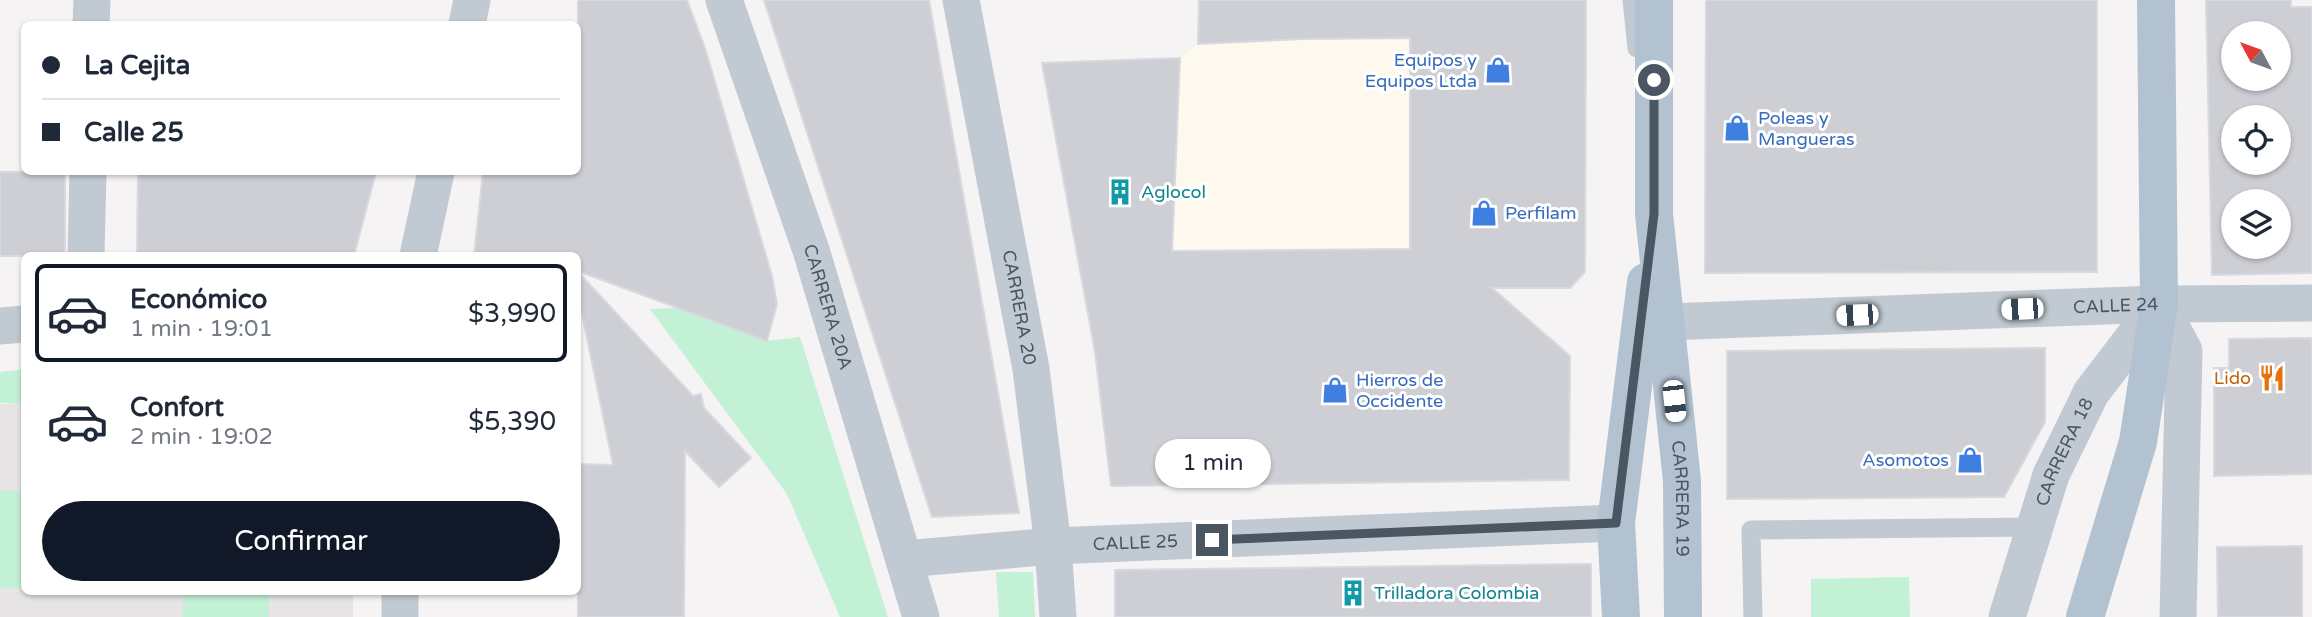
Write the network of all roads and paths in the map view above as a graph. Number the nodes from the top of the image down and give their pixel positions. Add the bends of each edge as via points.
1 (92, 0) edge
2 (472, 0) edge
3 (724, 0) edge
4 (961, 0) edge
5 (1632, 0) edge
6 (1654, 0) edge
7 (2156, 0) edge
8 (91, 21) edge
9 (468, 21) edge
10 (88, 175) edge
11 (435, 175) edge
12 (1654, 214) junction
13 (86, 252) edge
14 (419, 252) edge
15 (2312, 303) edge
16 (2159, 304) junction
17 (1665, 322) junction
18 (21, 324) edge
19 (0, 326) edge
20 (1616, 523) junction
21 (2034, 527) junction
22 (1052, 546) junction
23 (905, 559) junction
24 (400, 595) edge
25 (400, 617) edge
26 (921, 617) edge
27 (1058, 617) edge
28 (1621, 617) edge
29 (1683, 617) edge
30 (1753, 617) edge
31 (2007, 617) edge
32 (2085, 617) edge
33 (2178, 617) edge

1 - 8 street
2 - 9 street
3 - 23 street, CARRERA 20A via 811,250
4 - 22 street, CARRERA 20 via 1031,369
5 - 12 lane, CARRERA 19
6 - 12 main road, CARRERA 19
7 - 16 main road
10 - 13 street
11 - 14 street
12 - 17 main road, CARRERA 19
12 - 20 main road
15 - 16 street, CALLE 24
16 - 17 street, CALLE 24
16 - 21 street, CARRERA 18 via 2091,393 2050,475
16 - 32 main road via 2138,442
16 - 33 street via 2184,351
17 - 29 main road, CARRERA 19 via 1682,481
18 - 19 street
20 - 22 street, CALLE 25
20 - 28 main road
21 - 30 lane via 1751,530
21 - 31 street, CARRERA 18
22 - 23 street, CALLE 25
22 - 27 street, CARRERA 20
23 - 26 street, CARRERA 20A
24 - 25 street

